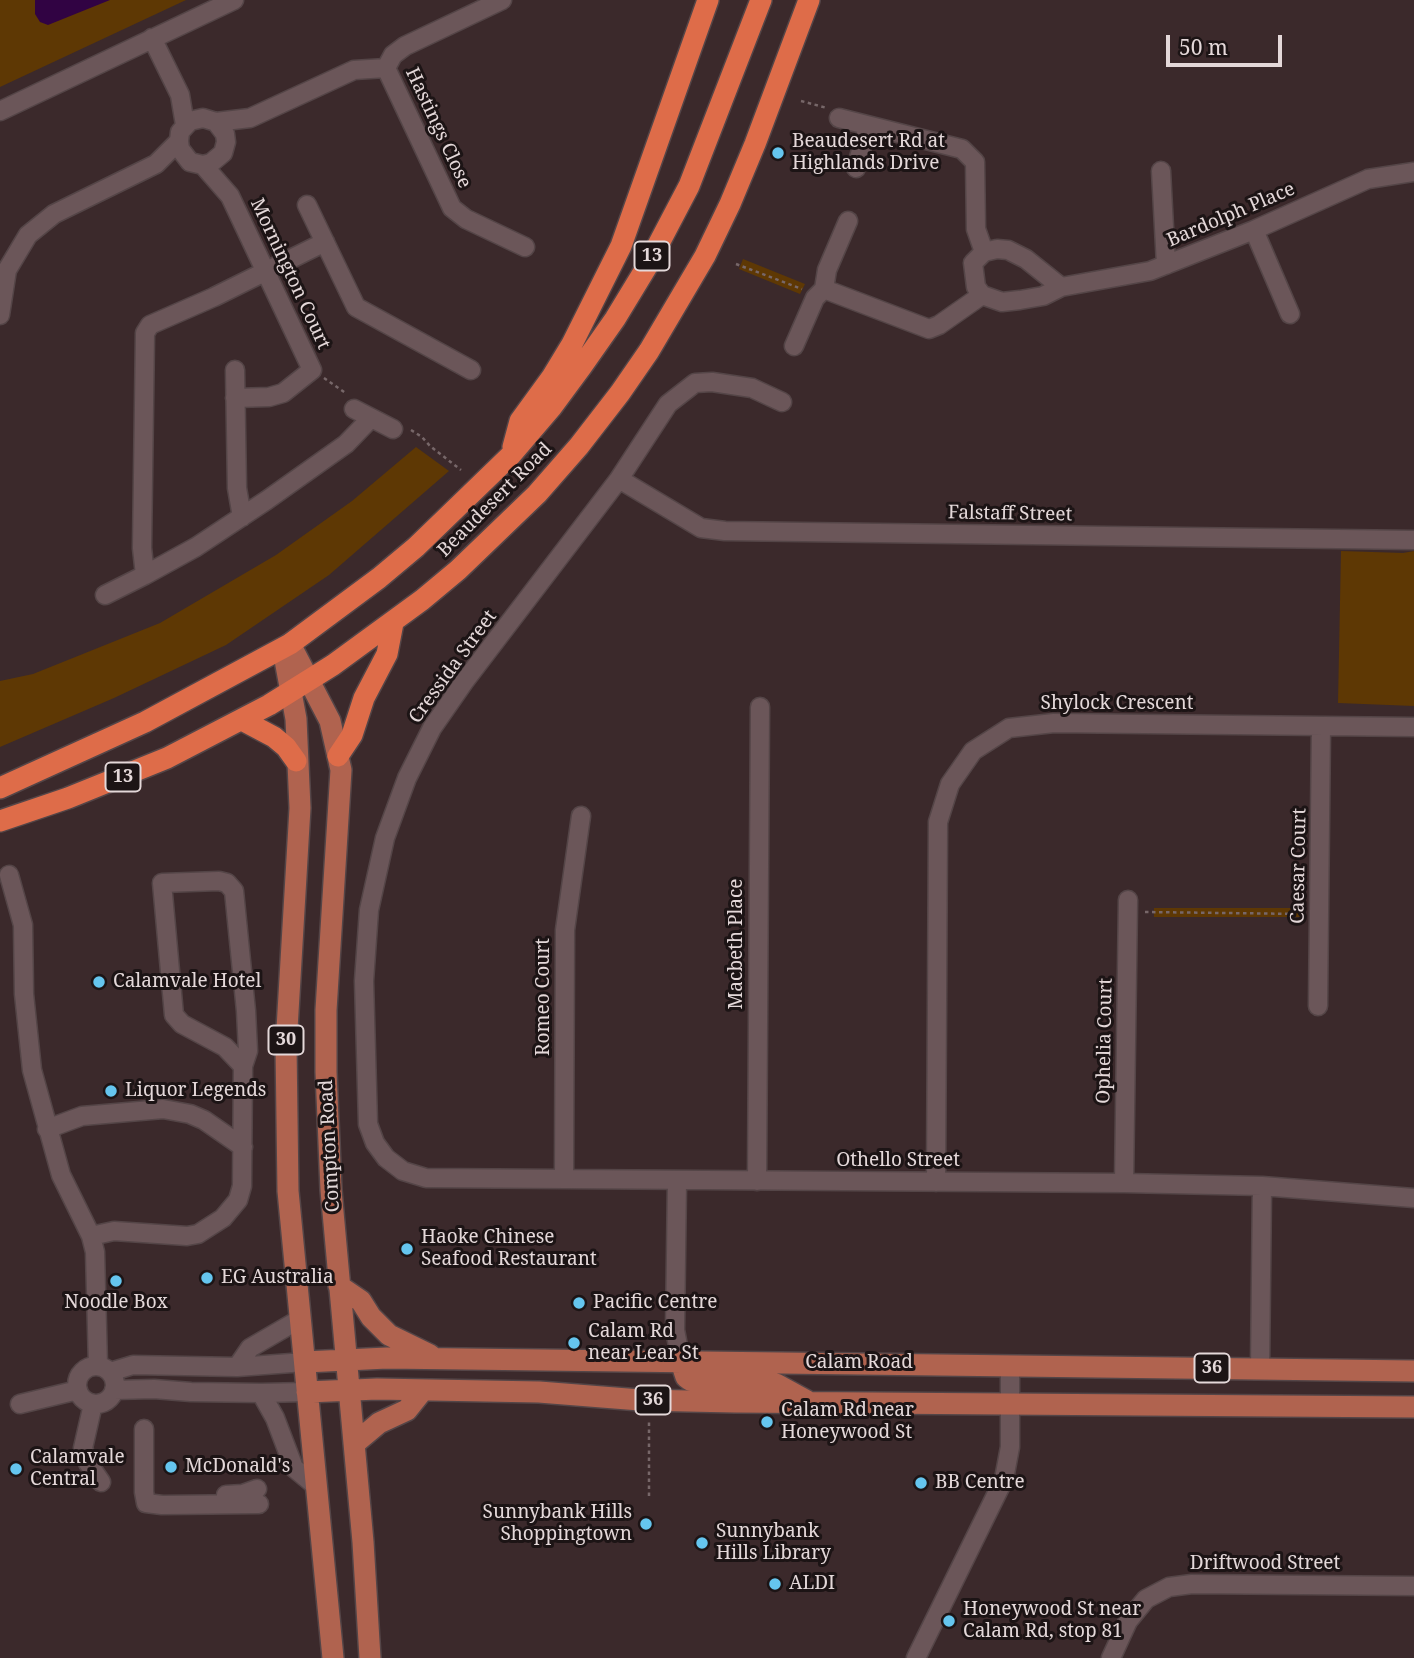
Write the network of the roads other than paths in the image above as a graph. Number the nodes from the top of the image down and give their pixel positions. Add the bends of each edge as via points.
1 (234, 0) edge
2 (502, 0) edge
3 (708, 0) edge
4 (761, 0) edge
5 (808, 0) edge
6 (152, 38) junction
7 (386, 68) junction
8 (180, 95) junction
9 (0, 111) edge
10 (250, 118) junction
11 (839, 118) road end
12 (209, 120) junction
13 (868, 126) junction
14 (182, 133) junction
15 (224, 148) junction
16 (197, 163) junction
17 (156, 164) junction
18 (856, 168) dead end
19 (1161, 171) dead end
20 (1414, 172) edge
21 (230, 196) junction
22 (307, 205) dead end
23 (848, 221) dead end
24 (1254, 230) junction
25 (325, 242) junction
26 (525, 247) dead end
27 (984, 252) junction
28 (1166, 265) junction
29 (265, 271) junction
30 (1061, 287) junction
31 (820, 293) junction
32 (982, 295) junction
33 (1290, 314) dead end
34 (0, 315) edge
35 (794, 345) dead end
36 (235, 370) dead end
37 (471, 370) dead end
38 (235, 398) junction
39 (782, 402) dead end
40 (354, 409) dead end
41 (371, 418) junction
42 (393, 429) dead end
43 (510, 456) junction
44 (619, 479) junction
45 (242, 517) junction
46 (1414, 540) edge
47 (145, 575) junction
48 (105, 595) dead end
49 (393, 623) junction
50 (287, 646) junction
51 (300, 686) junction
52 (760, 707) dead end
53 (242, 720) junction
54 (1321, 726) junction
55 (1414, 727) edge
56 (338, 756) junction
57 (296, 761) junction
58 (0, 788) edge
59 (581, 816) dead end
60 (0, 821) edge
61 (9, 875) dead end
62 (1128, 906) road end
63 (1318, 1006) dead end
64 (243, 1066) junction
65 (47, 1129) junction
66 (243, 1146) junction
67 (386, 1158) joint
68 (564, 1178) junction
69 (677, 1181) junction
70 (757, 1181) junction
71 (936, 1182) junction
72 (1124, 1183) junction
73 (1262, 1186) junction
74 (1414, 1198) edge
75 (91, 1236) junction
76 (339, 1286) junction
77 (300, 1319) junction
78 (436, 1359) junction
79 (346, 1360) junction
80 (305, 1362) junction
81 (681, 1362) junction
82 (1010, 1365) junction
83 (237, 1367) junction
84 (104, 1369) junction
85 (1261, 1369) junction
86 (1414, 1371) edge
87 (78, 1390) junction
88 (114, 1390) junction
89 (349, 1390) junction
90 (423, 1390) junction
91 (307, 1392) junction
92 (261, 1394) junction
93 (808, 1402) junction
94 (20, 1404) dead end
95 (93, 1404) junction
96 (1010, 1404) junction
97 (1414, 1407) edge
98 (144, 1429) dead end
99 (354, 1444) junction
100 (101, 1482) dead end
101 (317, 1486) junction
102 (258, 1497) dead end
103 (1414, 1586) edge
104 (333, 1658) edge
105 (370, 1658) edge
106 (916, 1658) edge
107 (1111, 1658) edge

1 - 6 street
2 - 7 street via 405,46
3 - 43 highway via 617,256 559,366 520,421
4 - 43 highway, Beaudesert Road / 13 via 689,186 646,268 575,376
5 - 49 highway, Beaudesert Road / 13 via 730,204 649,351 537,494 458,570
6 - 8 street
6 - 9 street
7 - 10 street via 354,70
7 - 26 street, Hastings Close via 452,208
8 - 12 street
8 - 14 street
10 - 12 street
10 - 15 street
11 - 13 street
12 - 14 street via 196,118
12 - 15 street via 221,127
13 - 18 street
13 - 27 street via 962,149 975,162 976,229
14 - 16 street via 180,149
14 - 17 street
15 - 16 street via 218,159
15 - 21 street, Mornington Court
16 - 17 street
16 - 21 street, Mornington Court
17 - 34 street via 54,214 28,235 7,270
19 - 28 street
20 - 24 street, Bardolph Place via 1368,180
21 - 29 street, Mornington Court
22 - 25 street
23 - 31 street
24 - 28 street, Bardolph Place
24 - 33 street
25 - 29 street
25 - 37 street via 356,307
27 - 30 street via 1008,250
27 - 32 street via 973,263 976,287
28 - 30 street, Bardolph Place
29 - 38 street, Mornington Court via 312,370 283,393
29 - 47 street via 150,325 145,333
30 - 32 street, Bardolph Place via 1043,296 1002,302
31 - 32 street via 929,329
31 - 35 street
36 - 38 street
38 - 45 street
39 - 44 street, Cressida Street via 752,388 695,383 668,404
40 - 41 street
41 - 42 street
41 - 45 street via 346,444
43 - 50 highway, Beaudesert Road / 13 via 416,547
44 - 46 street, Falstaff Street via 701,528 725,531
44 - 67 street, Cressida Street via 432,728 385,838 369,910 364,981 368,1124
45 - 47 street
47 - 48 street
49 - 51 highway, Beaudesert Road / 13
49 - 56 highway via 387,654 364,698 352,735
50 - 51 main road, Compton Road / 30
50 - 58 highway, Beaudesert Road / 13 via 145,722
51 - 53 highway, Beaudesert Road / 13
51 - 56 main road, Compton Road via 330,721
51 - 57 main road, Compton Road / 30
52 - 70 street, Macbeth Place
53 - 57 highway via 275,737
53 - 60 highway, Beaudesert Road / 13 via 121,778
54 - 55 street, Shylock Crescent
54 - 63 street, Caesar Court
54 - 71 street, Shylock Crescent via 1054,723 1009,728 973,751 950,784 938,822
56 - 76 main road, Compton Road / 30 via 342,785 326,1072
57 - 77 main road, Compton Road / 30 via 300,834 285,1086 288,1191
59 - 68 street, Romeo Court via 565,930
61 - 65 street via 23,925 29,1054
62 - 72 street, Ophelia Court
64 - 64 street via 225,1047 180,1023 174,1015 162,883 219,881 234,891 246,1011 248,1051
64 - 66 street
65 - 66 street via 82,1116 163,1109 204,1120
65 - 75 street via 66,1186
66 - 75 street via 240,1194 210,1228 193,1236 114,1231
67 - 68 street, Othello Street via 403,1171 426,1178
68 - 69 street, Othello Street
69 - 70 street, Othello Street
69 - 81 street via 675,1330
70 - 71 street, Othello Street
71 - 72 street, Othello Street
72 - 73 street, Othello Street
73 - 74 street, Othello Street
73 - 85 street
75 - 84 street
76 - 78 main road via 361,1301 388,1335
76 - 79 main road, Compton Road / 30
77 - 80 main road, Compton Road / 30
77 - 83 street via 250,1348
78 - 79 main road, Calam Road / 36
78 - 81 main road, Calam Road / 36
79 - 80 main road, Calam Road / 36
79 - 89 main road, Compton Road / 30
80 - 83 street
80 - 91 main road, Compton Road / 30
81 - 82 main road, Calam Road / 36
81 - 93 main road via 690,1380 776,1384
82 - 85 main road, Calam Road / 36
82 - 96 street
83 - 84 street via 133,1365
84 - 87 street via 92,1366 81,1373
84 - 88 street
85 - 86 main road, Calam Road / 36
87 - 94 street
87 - 95 street
88 - 92 street
88 - 95 street via 107,1401
89 - 90 main road, Calam Road / 36
89 - 91 main road, Calam Road / 36
89 - 99 main road, Compton Road / 30
90 - 93 main road, Calam Road / 36 via 659,1401
90 - 99 main road via 407,1410 379,1423
91 - 92 street
91 - 101 main road, Compton Road / 30
92 - 101 street via 294,1468
93 - 96 main road, Calam Road / 36
95 - 100 street via 83,1448
96 - 97 main road, Calam Road / 36
96 - 106 street via 1004,1479
98 - 102 street via 146,1503 209,1505
99 - 105 main road, Compton Road / 30
101 - 104 main road, Compton Road / 30
103 - 107 street, Driftwood Street via 1169,1587 1146,1599 1128,1621

